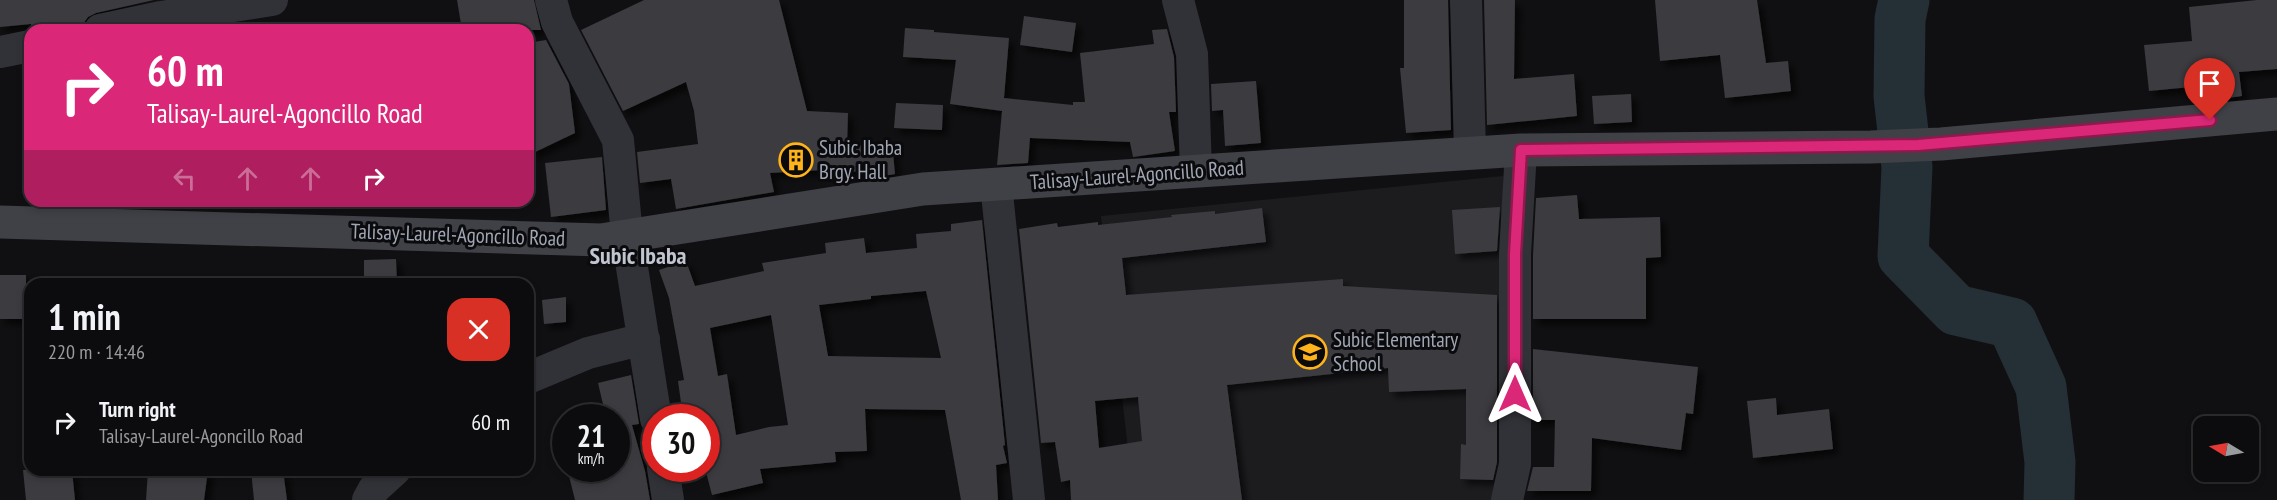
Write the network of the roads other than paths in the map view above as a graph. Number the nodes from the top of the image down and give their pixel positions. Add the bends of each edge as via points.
1 (272, 0) edge
2 (551, 0) edge
3 (1178, 0) edge
4 (1466, 0) edge
5 (128, 24) edge
6 (24, 47) edge
7 (0, 52) edge
8 (2277, 114) edge
9 (1521, 150) junction
10 (1470, 153) junction
11 (1196, 171) junction
12 (996, 184) junction
13 (0, 222) edge
14 (627, 236) junction
15 (644, 339) junction
16 (534, 376) edge
17 (654, 404) edge
18 (388, 476) edge
19 (665, 482) edge
20 (368, 500) edge
21 (668, 500) edge
22 (1029, 500) edge
23 (1507, 500) edge

1 - 5 street
2 - 14 street via 557,22 618,140
3 - 11 street via 1192,54
4 - 10 street
6 - 7 street
8 - 9 main road, Talisay-Laurel-Agoncillo Road via 1941,144
9 - 10 main road, Talisay-Laurel-Agoncillo Road
9 - 23 street via 1515,254 1515,464
10 - 11 main road, Talisay-Laurel-Agoncillo Road
11 - 12 main road, Talisay-Laurel-Agoncillo Road
12 - 14 main road, Talisay-Laurel-Agoncillo Road via 923,189
12 - 22 street
13 - 14 main road, Talisay-Laurel-Agoncillo Road via 601,240
14 - 15 street
15 - 16 street via 588,353
15 - 17 street
18 - 20 street
19 - 21 street

